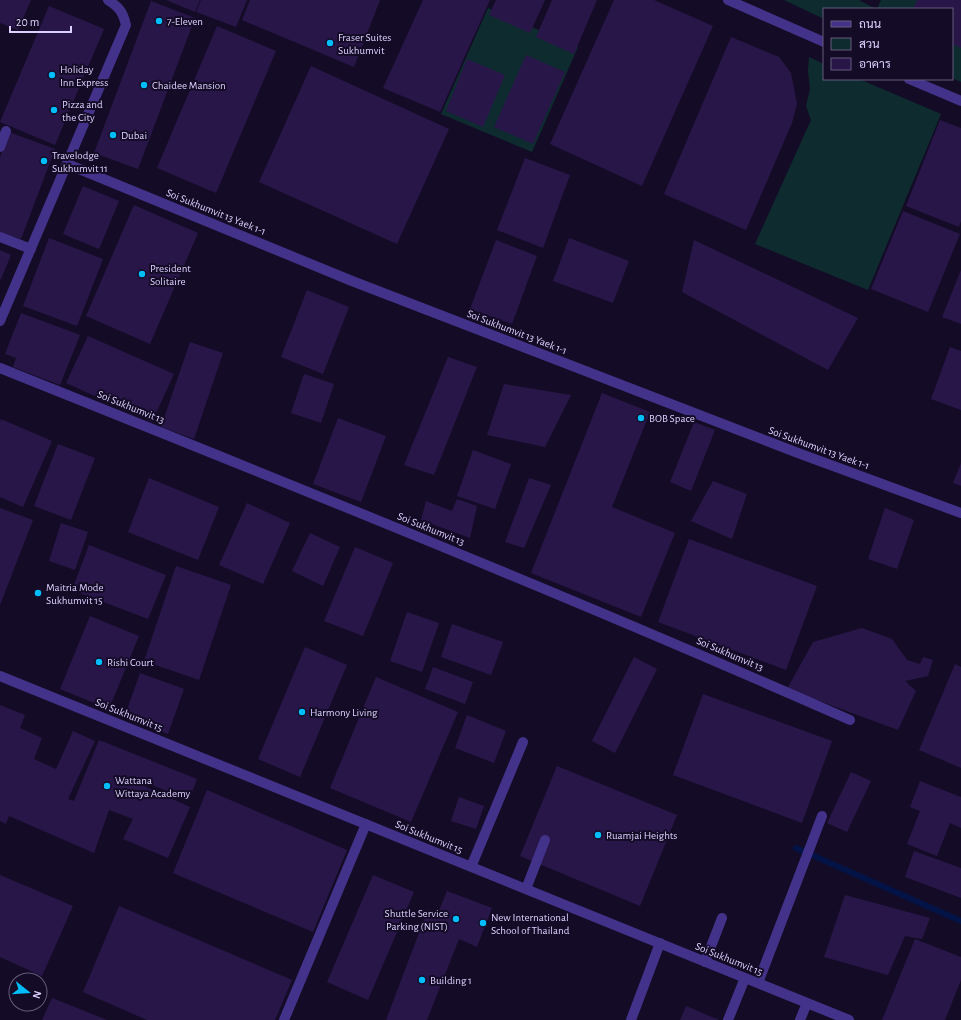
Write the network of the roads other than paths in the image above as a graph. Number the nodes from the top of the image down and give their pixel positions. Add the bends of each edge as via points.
1 (108, 0) edge
2 (728, 0) edge
3 (823, 42) edge
4 (911, 80) edge
5 (961, 101) edge
6 (6, 131) dead end
7 (0, 147) edge
8 (67, 164) junction
9 (0, 237) edge
10 (31, 249) junction
11 (0, 321) edge
12 (0, 368) edge
13 (961, 513) edge
14 (0, 676) edge
15 (850, 720) dead end
16 (523, 742) dead end
17 (822, 816) dead end
18 (366, 824) junction
19 (545, 840) dead end
20 (471, 867) junction
21 (526, 889) junction
22 (722, 918) dead end
23 (660, 943) junction
24 (705, 962) junction
25 (745, 978) junction
26 (758, 983) junction
27 (806, 1003) junction
28 (284, 1020) edge
29 (631, 1020) edge
30 (728, 1020) edge
31 (800, 1020) edge
32 (849, 1020) edge

1 - 8 street via 123,14 126,25
2 - 3 street
4 - 5 street
6 - 7 street
8 - 10 street
8 - 13 street, Soi Sukhumvit 13 Yaek 1-1 via 352,281
9 - 10 street
10 - 11 street
12 - 15 street, Soi Sukhumvit 13 via 264,473 571,600 815,702
14 - 18 street, Soi Sukhumvit 15
16 - 20 street
17 - 26 street
18 - 20 street, Soi Sukhumvit 15
18 - 28 street
19 - 21 street
20 - 21 street, Soi Sukhumvit 15
21 - 23 street, Soi Sukhumvit 15
22 - 24 street
23 - 24 street, Soi Sukhumvit 15
23 - 29 street
24 - 25 street, Soi Sukhumvit 15
25 - 26 street, Soi Sukhumvit 15
25 - 30 street
26 - 27 street, Soi Sukhumvit 15
27 - 31 street
27 - 32 street, Soi Sukhumvit 15

